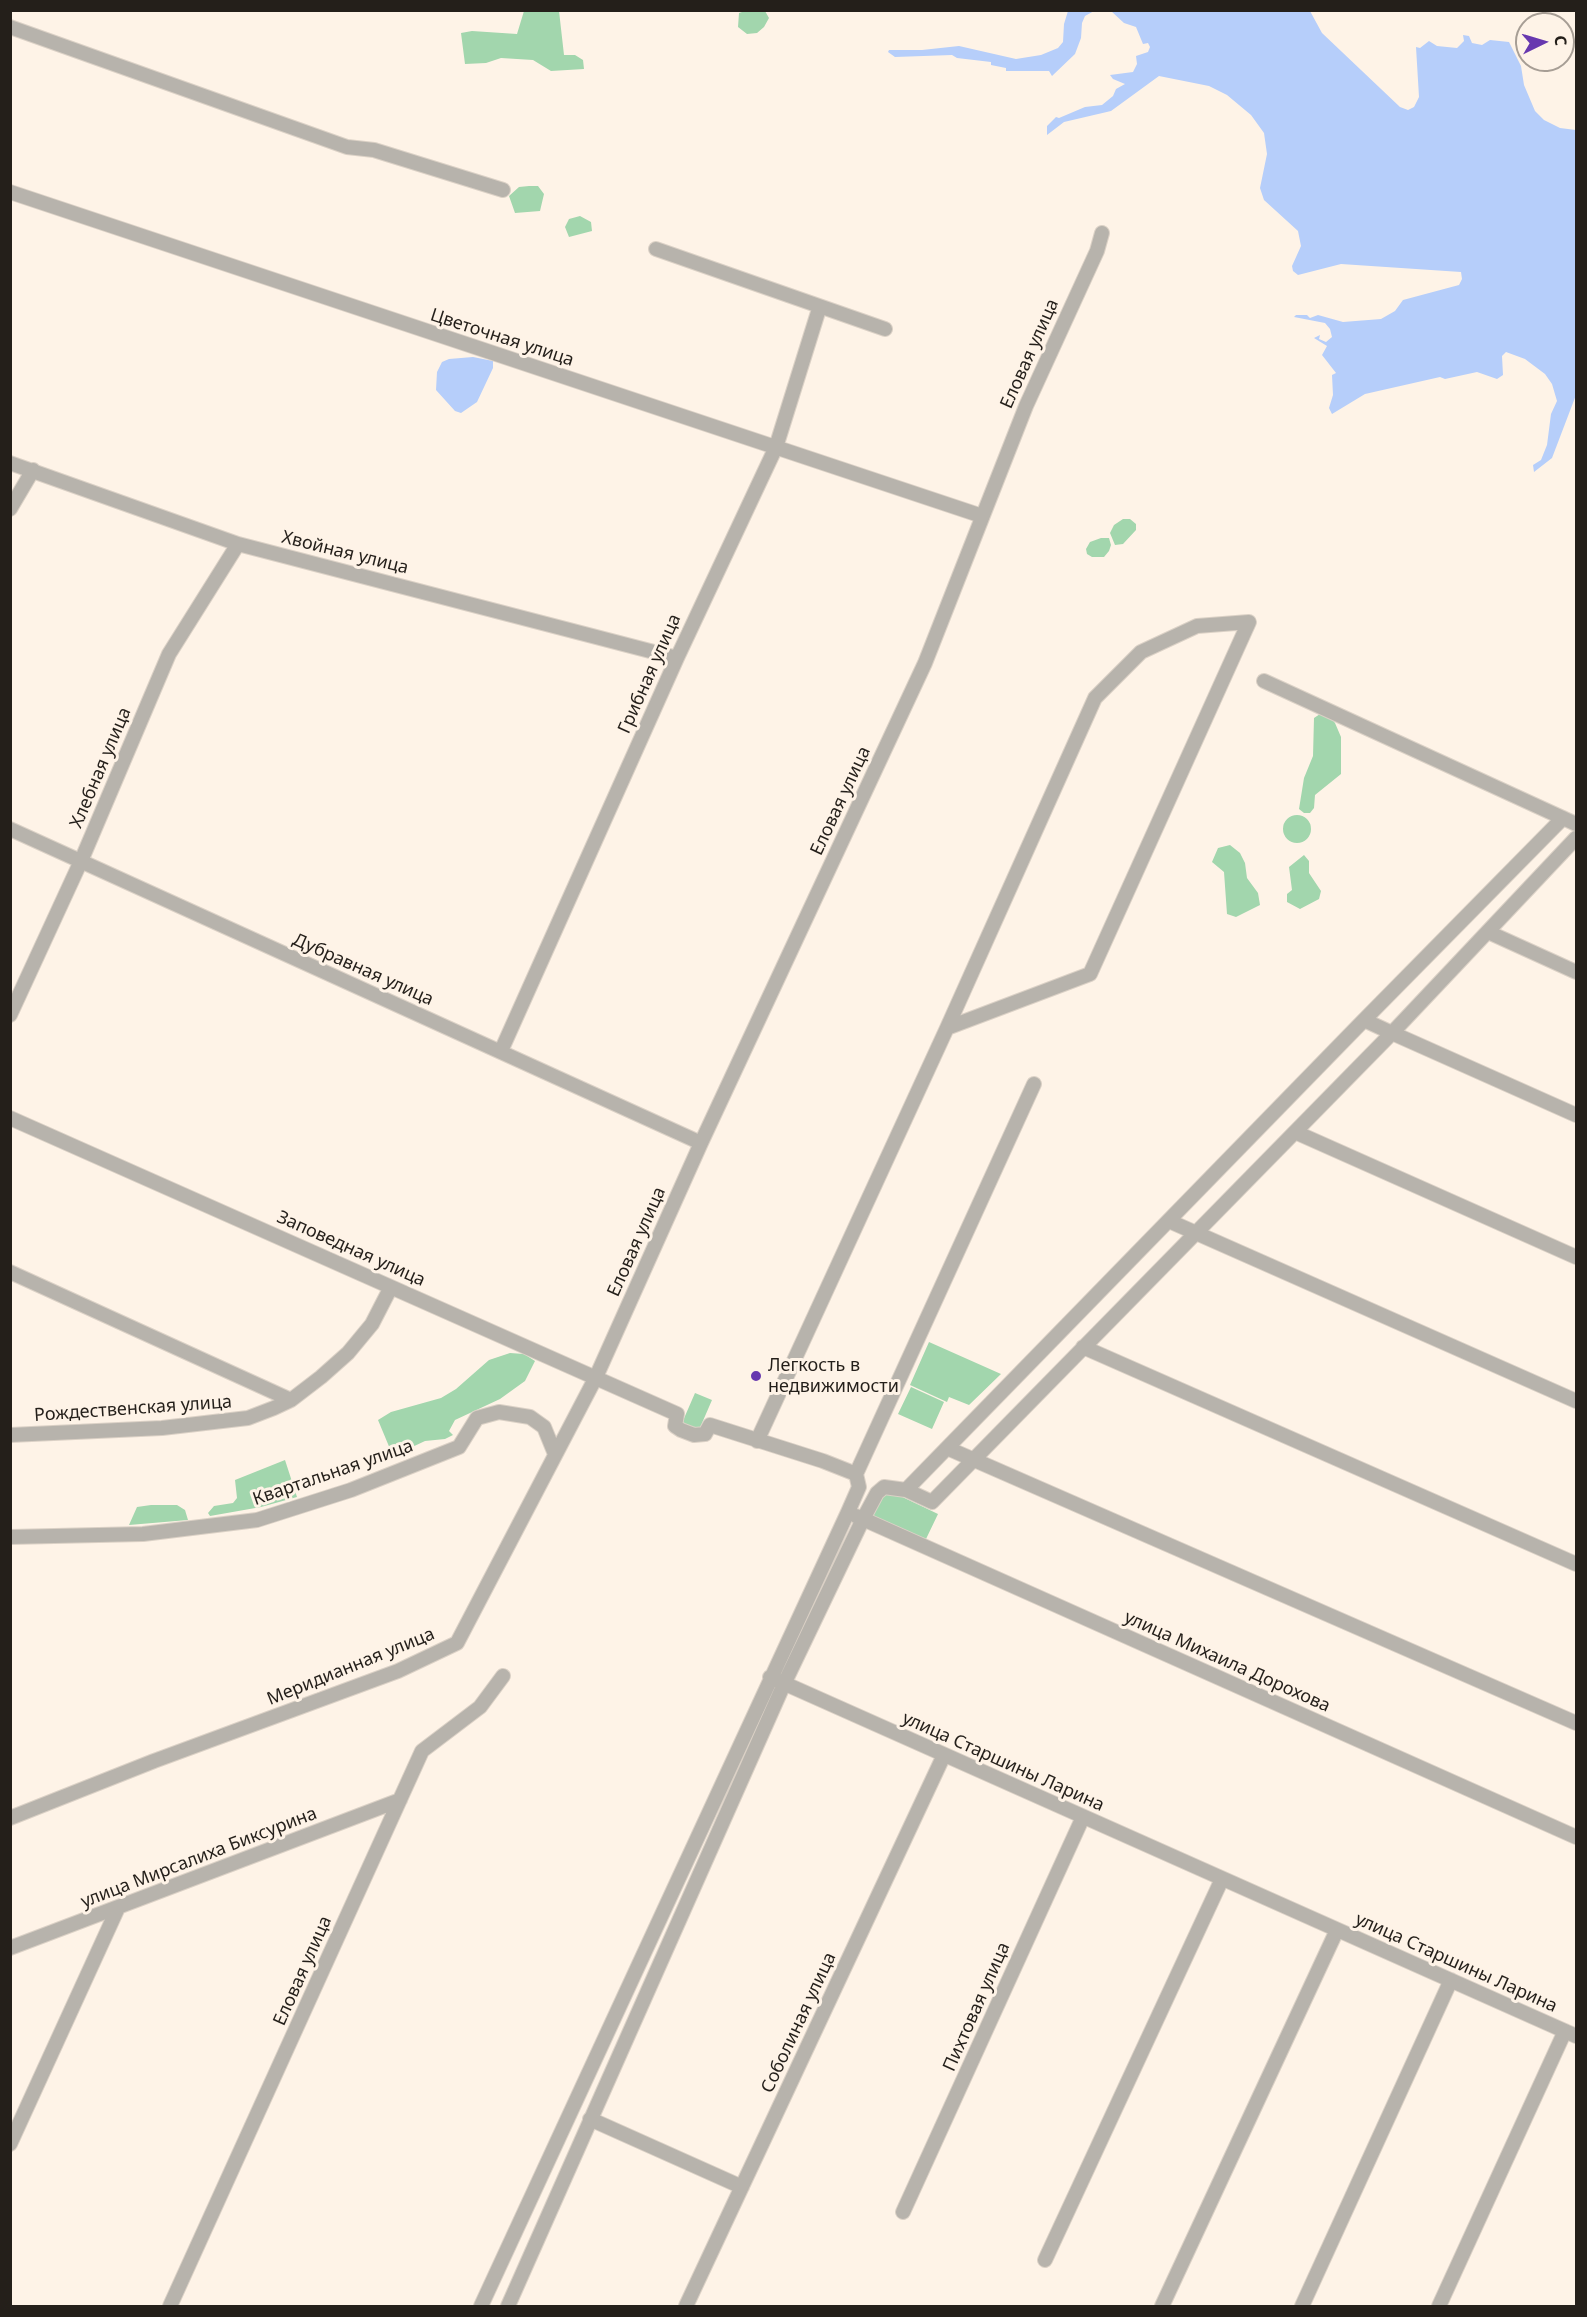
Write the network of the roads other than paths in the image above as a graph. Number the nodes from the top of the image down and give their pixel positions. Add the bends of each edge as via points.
1 (10, 27) edge
2 (503, 190) dead end
3 (10, 192) edge
4 (1102, 233) dead end
5 (656, 249) dead end
6 (819, 309) junction
7 (885, 329) dead end
8 (776, 447) junction
9 (10, 462) edge
10 (33, 470) junction
11 (10, 509) edge
12 (982, 516) junction
13 (238, 544) junction
14 (677, 658) junction
15 (1264, 681) dead end
16 (1563, 818) junction
17 (1576, 824) edge
18 (10, 829) edge
19 (1576, 838) edge
20 (81, 861) junction
21 (1488, 932) junction
22 (1576, 972) edge
23 (10, 1015) edge
24 (1365, 1020) junction
25 (947, 1028) junction
26 (1392, 1033) junction
27 (501, 1050) junction
28 (1034, 1084) dead end
29 (1576, 1115) edge
30 (10, 1118) edge
31 (1295, 1132) junction
32 (700, 1143) junction
33 (1168, 1221) junction
34 (1196, 1233) junction
35 (1576, 1257) edge
36 (10, 1272) edge
37 (391, 1287) junction
38 (1083, 1347) junction
39 (596, 1377) junction
40 (291, 1400) junction
41 (1576, 1401) edge
42 (10, 1435) edge
43 (757, 1441) junction
44 (947, 1448) junction
45 (555, 1454) junction
46 (975, 1460) junction
47 (856, 1474) junction
48 (906, 1490) junction
49 (848, 1512) junction
50 (863, 1519) junction
51 (10, 1537) edge
52 (1576, 1564) edge
53 (503, 1676) dead end
54 (770, 1677) junction
55 (784, 1684) junction
56 (1576, 1723) edge
57 (944, 1755) junction
58 (400, 1800) junction
59 (1083, 1817) junction
60 (10, 1818) edge
61 (1576, 1837) edge
62 (1222, 1879) junction
63 (117, 1910) junction
64 (1337, 1930) junction
65 (10, 1948) edge
66 (1450, 1980) junction
67 (1571, 2034) edge
68 (590, 2119) junction
69 (10, 2144) edge
70 (742, 2187) junction
71 (903, 2212) dead end
72 (1045, 2260) dead end
73 (170, 2307) edge
74 (481, 2307) edge
75 (508, 2307) edge
76 (686, 2307) edge
77 (1162, 2307) edge
78 (1302, 2307) edge
79 (1439, 2307) edge

1 - 2 street via 347,147 374,150
3 - 8 street, Цветочная улица
4 - 12 street, Еловая улица
5 - 6 street
6 - 7 street
6 - 8 street, Грибная улица
8 - 12 street, Цветочная улица
8 - 14 street, Грибная улица
9 - 10 street, Хвойная улица
10 - 11 street
10 - 13 street, Хвойная улица
12 - 32 street, Еловая улица via 925,663
13 - 14 street, Хвойная улица
13 - 20 street, Хлебная улица via 169,654
14 - 27 street, Грибная улица
15 - 16 street
16 - 17 street
16 - 24 street
18 - 20 street, Дубравная улица
19 - 21 street
20 - 23 street, Хлебная улица
20 - 27 street, Дубравная улица via 313,969
21 - 22 street
21 - 26 street
24 - 26 street
24 - 33 street
25 - 25 street via 1095,698 1141,652 1197,626 1249,622 1090,974
25 - 43 street
26 - 29 street
26 - 31 street
27 - 32 street, Дубравная улица
28 - 47 street
30 - 37 street, Заповедная улица
31 - 34 street
31 - 35 street
32 - 39 street, Еловая улица
33 - 34 street
33 - 44 street
34 - 38 street
34 - 41 street
36 - 40 street
37 - 39 street, Заповедная улица
37 - 40 street, Рождественская улица via 372,1324 348,1353
38 - 46 street
38 - 52 street
39 - 43 street, Заповедная улица via 677,1414 675,1426 694,1435 705,1434 710,1425
39 - 45 street, Меридианная улица
40 - 42 street, Рождественская улица via 248,1418 222,1422
43 - 47 street
44 - 46 street
44 - 48 street
45 - 51 street, Квартальная улица via 544,1427 530,1417 499,1412 477,1418 459,1447 351,1490 257,1520 143,1534
45 - 60 street, Меридианная улица via 457,1643 398,1671
46 - 48 street via 932,1502
46 - 56 street
47 - 49 street via 859,1487
48 - 50 street via 884,1487
49 - 50 street, улица Михаила Дорохова
49 - 54 street
50 - 55 street
50 - 61 street, улица Михаила Дорохова
53 - 58 street, Еловая улица via 480,1707 423,1751
54 - 55 street, улица Старшины Ларина
54 - 74 street
55 - 57 street, улица Старшины Ларина
55 - 68 street
57 - 59 street, улица Старшины Ларина
57 - 70 street, Соболиная улица
58 - 63 street, улица Мирсалиха Биксурина
58 - 73 street, Еловая улица
59 - 62 street, улица Старшины Ларина
59 - 71 street, Пихтовая улица
62 - 64 street, улица Старшины Ларина
62 - 72 street
63 - 65 street, улица Мирсалиха Биксурина
63 - 69 street
64 - 66 street, улица Старшины Ларина
64 - 77 street
66 - 67 street, улица Старшины Ларина
66 - 78 street
67 - 79 street
68 - 70 street
68 - 75 street
70 - 76 street, Соболиная улица

